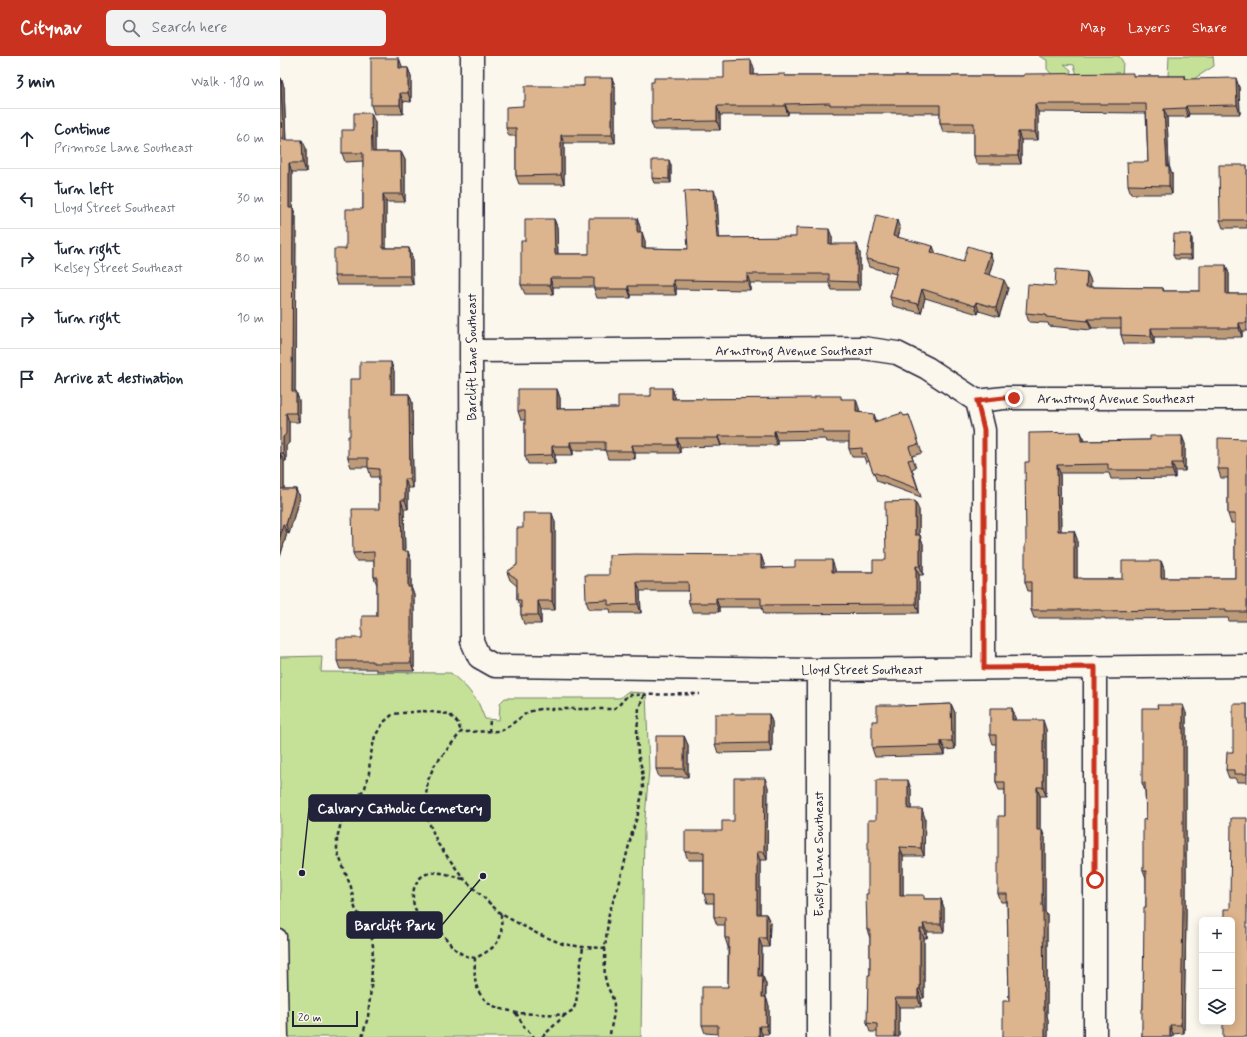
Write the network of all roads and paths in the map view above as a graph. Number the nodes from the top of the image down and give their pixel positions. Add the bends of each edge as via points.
1 (472, 56) edge
2 (471, 351) junction
3 (1247, 398) edge
4 (977, 401) junction
5 (479, 657) joint
6 (1247, 666) edge
7 (1095, 667) junction
8 (984, 668) junction
9 (818, 670) junction
10 (700, 694) dead end
11 (644, 695) junction
12 (490, 720) dead end
13 (461, 732) junction
14 (489, 732) junction
15 (464, 879) junction
16 (501, 914) junction
17 (280, 936) edge
18 (583, 947) junction
19 (606, 948) junction
20 (475, 958) junction
21 (516, 1013) junction
22 (565, 1014) junction
23 (282, 1037) edge
24 (362, 1037) edge
25 (534, 1037) edge
26 (542, 1037) edge
27 (610, 1037) edge
28 (818, 1037) edge
29 (1095, 1037) edge

1 - 2 street, Barclift Lane Southeast
2 - 4 street, Armstrong Avenue Southeast via 863,348 897,353 927,368
2 - 5 street, Barclift Lane Southeast via 472,641
3 - 4 street, Armstrong Avenue Southeast via 1004,398
4 - 8 street via 984,430
5 - 9 street, Lloyd Street Southeast via 495,666
6 - 7 street, Lloyd Street Southeast
7 - 8 street, Lloyd Street Southeast
7 - 29 street
8 - 9 street, Lloyd Street Southeast
9 - 28 street, Ensley Lane Southeast
10 - 11 path
11 - 14 path via 628,695 613,709 540,709 528,712 505,729
11 - 19 path via 639,708 638,732 638,755 643,788 619,885 609,913
12 - 14 path
13 - 14 path
13 - 15 path via 434,766 428,780 426,807 428,820 438,844
13 - 24 path via 458,723 449,714 422,711 393,714 375,736 365,788 342,819 337,838 337,851 355,908 371,934 373,946 369,1010
15 - 16 path
15 - 20 path via 439,872 422,876 412,896 413,905 418,915 438,930 452,948 465,957
16 - 18 path via 538,934 563,944
16 - 20 path via 501,934 496,944 487,953
17 - 23 lane
18 - 19 path
18 - 22 path via 576,1003 573,1010
19 - 27 path via 605,970 614,1005
20 - 21 path via 474,973 478,991 484,1000
21 - 22 path
21 - 25 path
22 - 26 path

